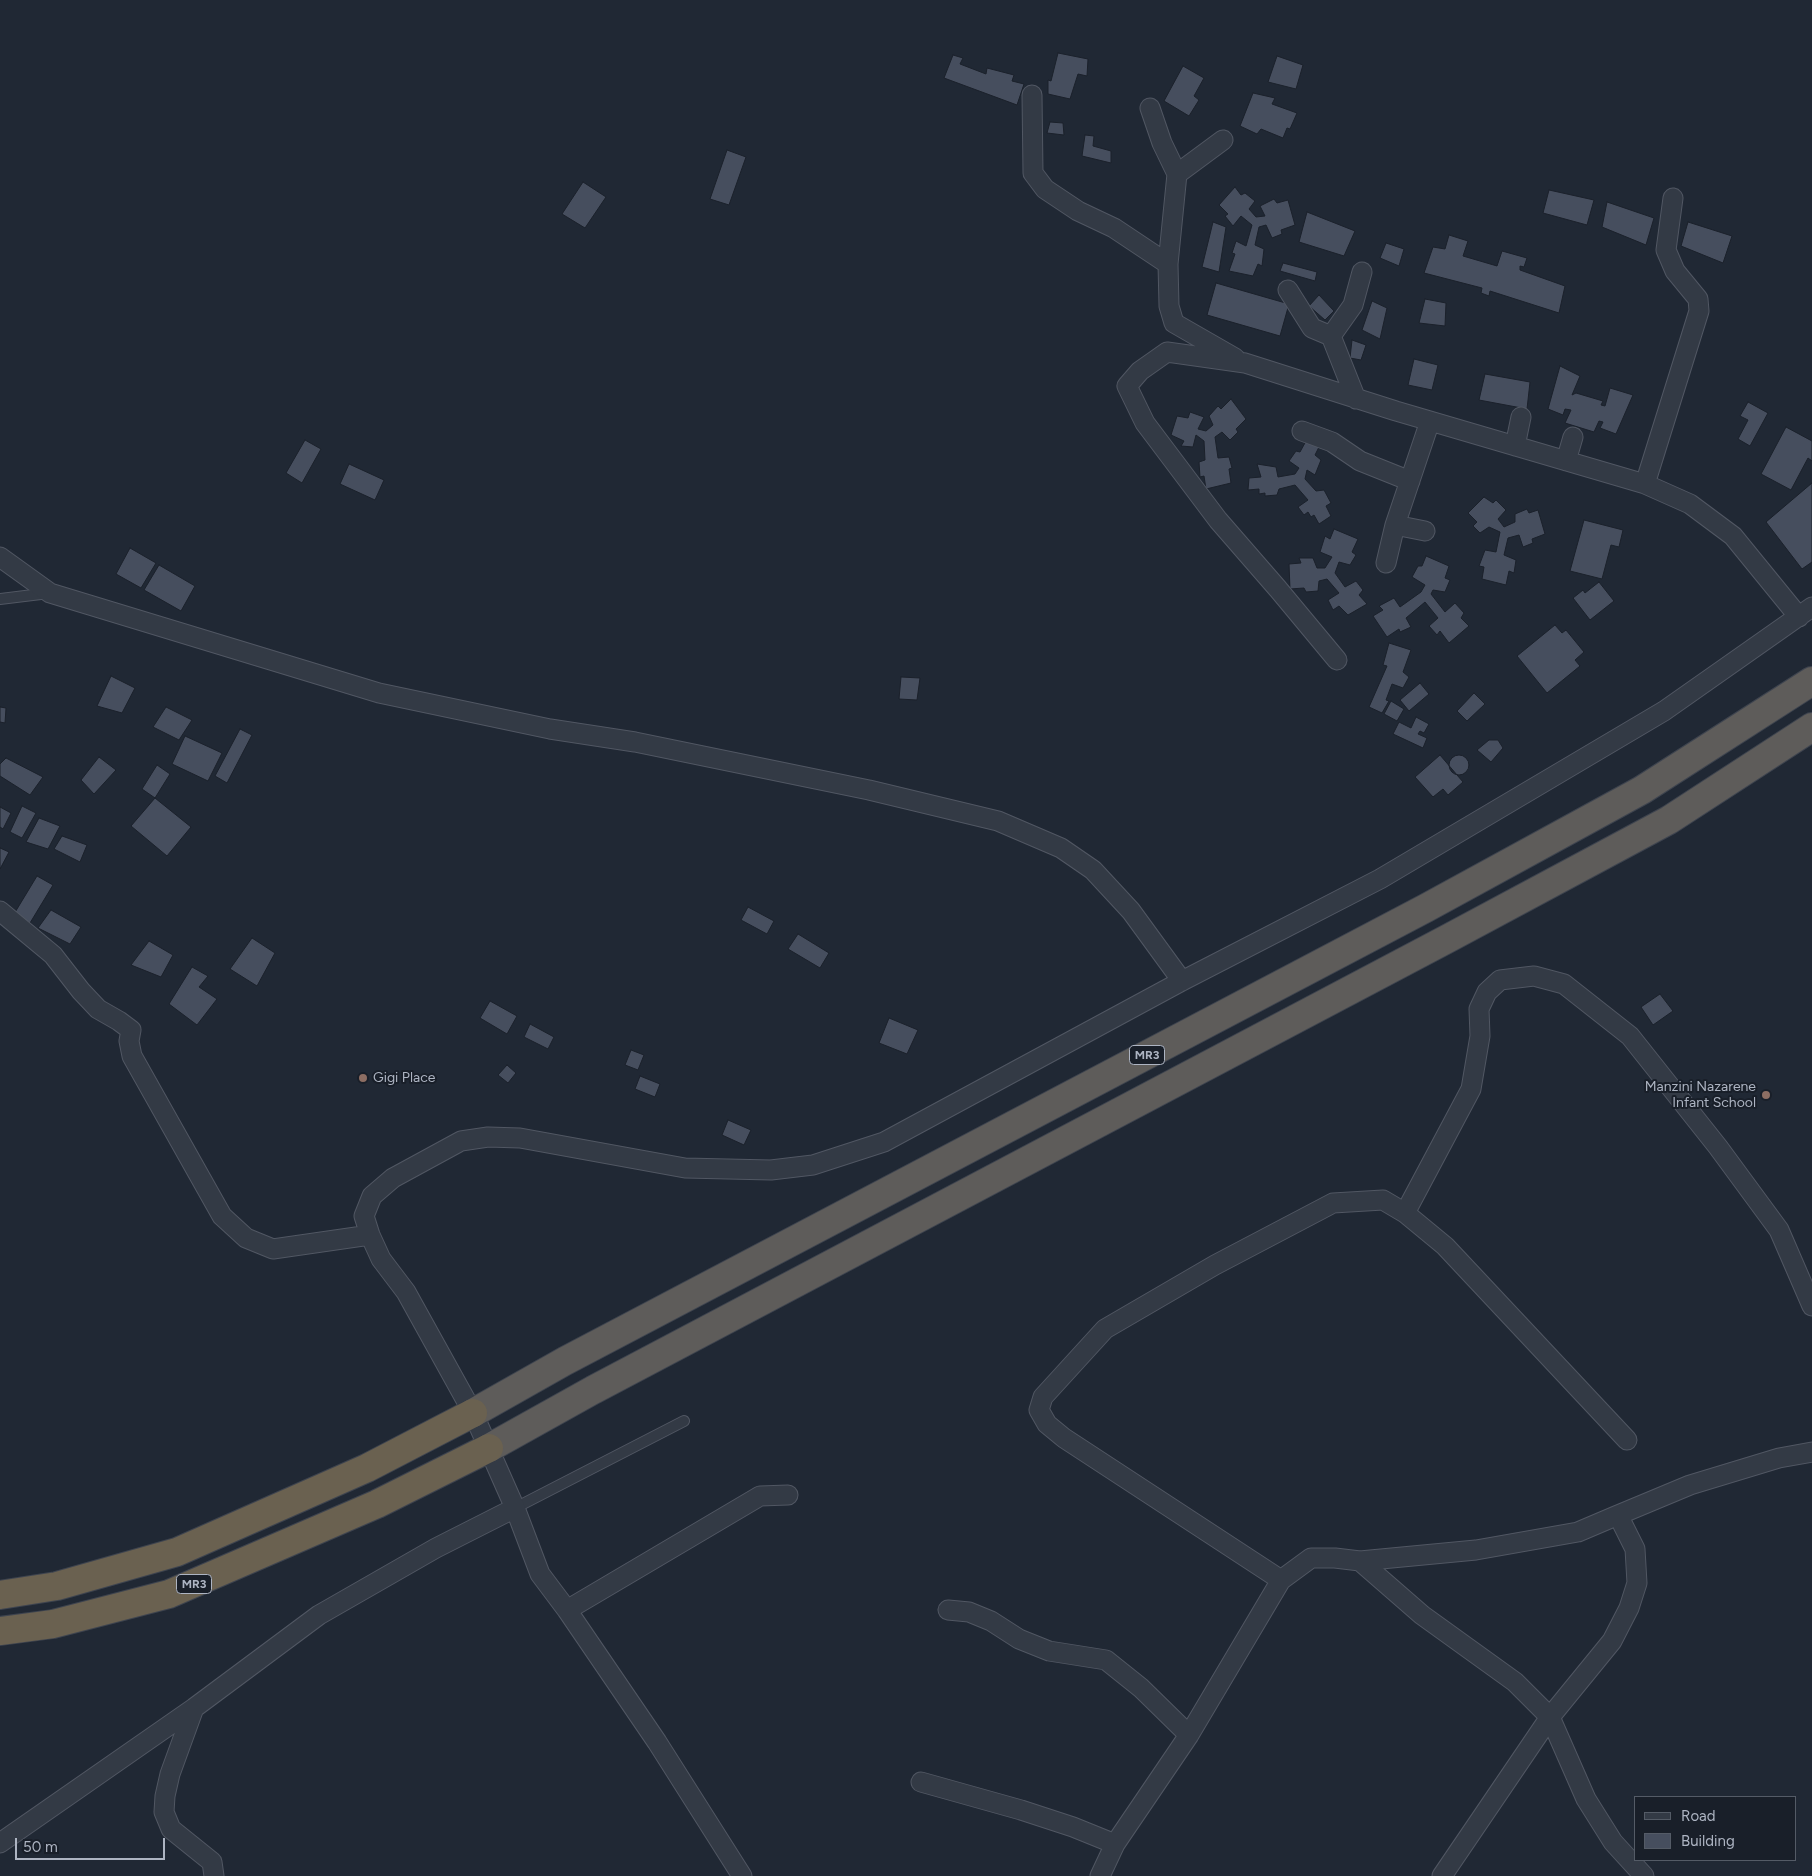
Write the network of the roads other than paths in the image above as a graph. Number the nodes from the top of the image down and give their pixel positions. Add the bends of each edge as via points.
1 (1032, 95) dead end
2 (1150, 108) dead end
3 (1223, 140) dead end
4 (1178, 174) junction
5 (1673, 198) dead end
6 (1168, 264) junction
7 (1362, 272) dead end
8 (1288, 290) dead end
9 (1331, 336) junction
10 (1245, 363) junction
11 (1356, 399) junction
12 (1521, 417) dead end
13 (1430, 421) junction
14 (1302, 431) dead end
15 (1573, 437) dead end
16 (1515, 446) junction
17 (1566, 461) junction
18 (1410, 481) junction
19 (1645, 484) junction
20 (1395, 525) junction
21 (1424, 530) dead end
22 (0, 558) edge
23 (1386, 563) dead end
24 (50, 593) junction
25 (0, 599) edge
26 (1805, 612) edge
27 (1337, 660) dead end
28 (1812, 681) edge
29 (1812, 727) edge
30 (0, 911) edge
31 (1182, 981) junction
32 (1405, 1213) junction
33 (370, 1235) junction
34 (1812, 1306) edge
35 (473, 1413) junction
36 (684, 1421) dead end
37 (1627, 1440) dead end
38 (489, 1448) junction
39 (1812, 1452) edge
40 (788, 1495) dead end
41 (515, 1508) junction
42 (1618, 1515) junction
43 (1360, 1561) junction
44 (1281, 1580) junction
45 (0, 1595) edge
46 (567, 1610) junction
47 (948, 1610) dead end
48 (0, 1631) edge
49 (194, 1708) junction
50 (1550, 1717) junction
51 (1189, 1736) junction
52 (921, 1782) dead end
53 (0, 1843) edge
54 (1115, 1844) junction
55 (214, 1876) edge
56 (742, 1876) edge
57 (1100, 1876) edge
58 (1442, 1876) edge
59 (1644, 1876) edge

1 - 6 street via 1033,173 1045,189 1078,211 1114,228
2 - 4 street via 1162,143
3 - 4 street
4 - 6 street
5 - 19 street via 1666,250 1675,271 1698,299 1699,311
6 - 10 street via 1169,306 1174,323
7 - 9 street via 1353,305
8 - 9 street via 1312,328
9 - 11 street
10 - 11 street
10 - 27 street via 1167,352 1140,371 1127,386 1145,423 1218,520
11 - 13 street
12 - 16 street
13 - 16 street
13 - 18 street
14 - 18 street via 1332,442 1360,461
15 - 17 street
16 - 17 street
17 - 19 street
18 - 20 street
19 - 26 street via 1690,504 1733,536
20 - 21 street
20 - 23 street
22 - 24 street
24 - 25 lane
24 - 31 street via 379,693 550,730 635,742 810,778 998,821 1061,848 1093,870 1131,910
26 - 31 street via 1664,711 1380,879
28 - 35 highway, MR3 via 1642,790 1452,894 565,1361
29 - 38 highway, MR3 via 1661,825 602,1385
30 - 33 street via 53,955 98,1009 131,1030 132,1056 222,1216 246,1238 273,1249
31 - 33 street via 884,1142 813,1165 771,1170 686,1168 520,1138 488,1137 461,1141 393,1178 372,1196 364,1216
32 - 34 street via 1471,1089 1480,1036 1479,1009 1486,992 1500,980 1534,976 1564,984 1630,1036 1779,1230
32 - 37 street via 1445,1246
32 - 44 street via 1383,1200 1333,1203 1215,1265 1105,1329 1043,1397 1039,1410 1047,1424 1064,1438
33 - 35 street via 381,1259 406,1292
35 - 38 street
35 - 45 highway, MR3 via 366,1468 177,1552 57,1586
36 - 41 lane
38 - 41 street
38 - 48 highway, MR3 via 377,1504 169,1594 53,1624
39 - 42 street via 1779,1458 1690,1485
40 - 46 street via 760,1496
41 - 46 street via 540,1574
41 - 49 street via 436,1548 319,1615
42 - 43 street via 1578,1532 1476,1550
42 - 50 street via 1635,1549 1637,1583 1612,1641
43 - 44 street via 1311,1558
43 - 50 street via 1422,1615 1515,1682
44 - 51 street
46 - 56 street via 657,1742
47 - 51 street via 969,1612 991,1621 1019,1639 1048,1651 1106,1660 1141,1688
49 - 53 street
49 - 55 street via 170,1774 164,1812 171,1829 212,1862
50 - 58 street
50 - 59 street via 1586,1799 1613,1842
51 - 54 street
52 - 54 street via 1021,1810
54 - 57 street

